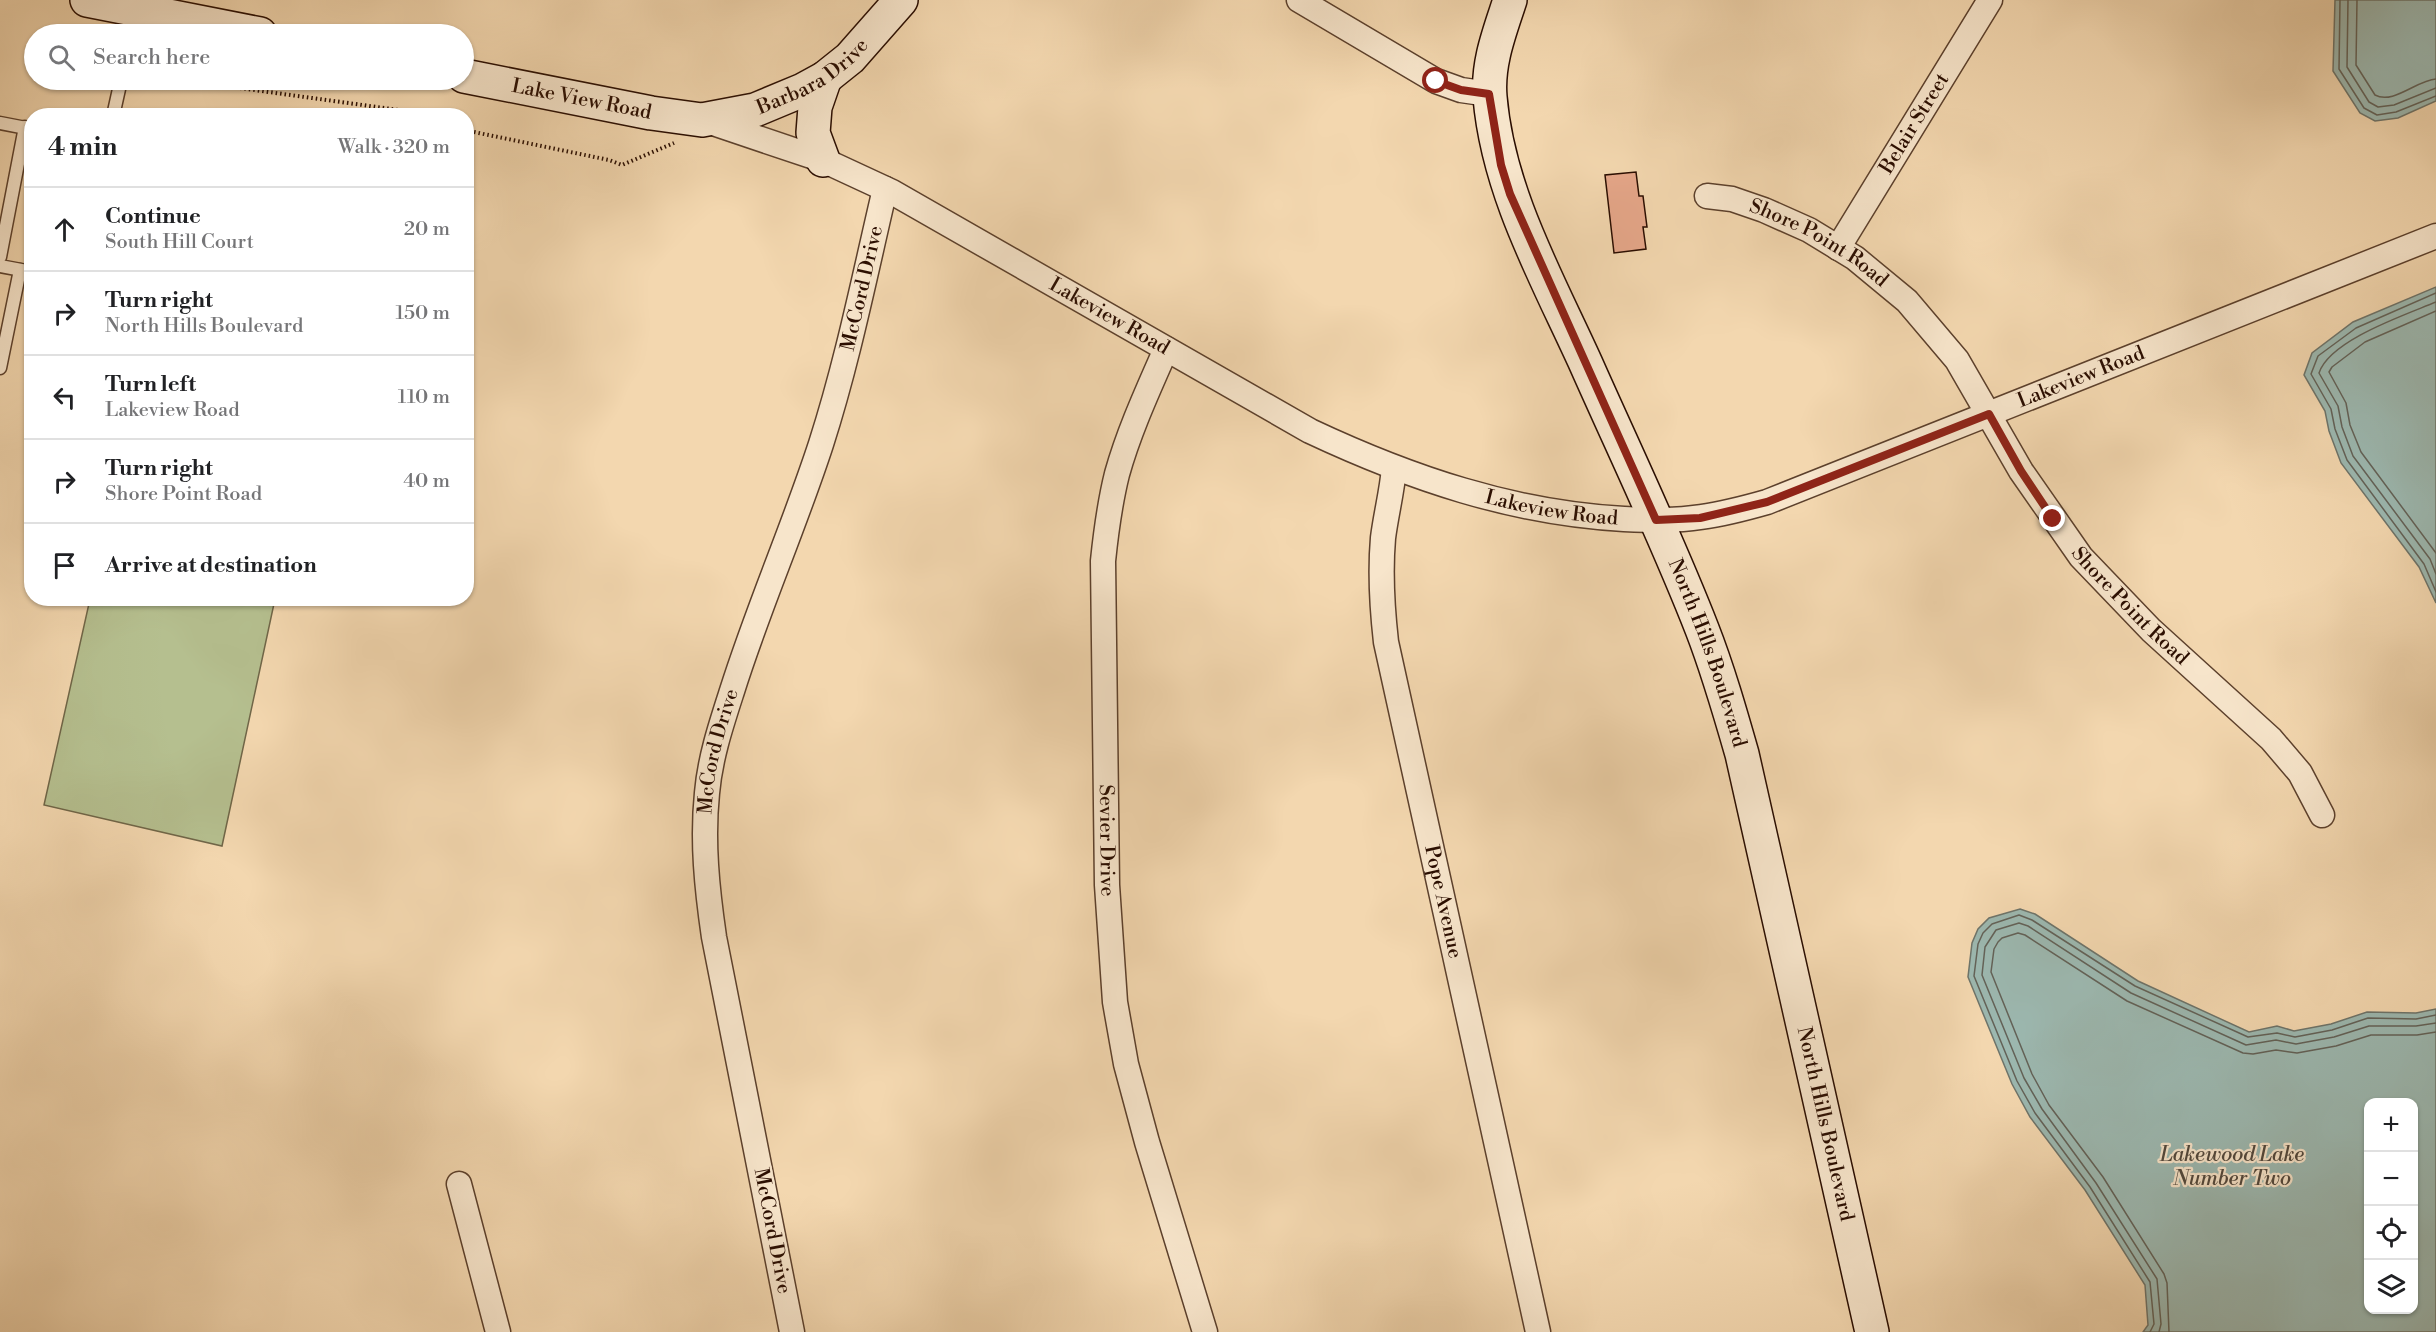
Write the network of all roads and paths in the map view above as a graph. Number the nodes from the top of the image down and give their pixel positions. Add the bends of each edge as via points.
1 (87, 0) edge
2 (901, 0) edge
3 (1299, 0) edge
4 (1510, 0) edge
5 (1990, 0) edge
6 (134, 22) edge
7 (155, 24) edge
8 (474, 78) edge
9 (825, 78) junction
10 (119, 90) edge
11 (130, 90) edge
12 (254, 90) edge
13 (118, 93) junction
14 (1489, 94) junction
15 (115, 108) edge
16 (384, 108) edge
17 (702, 120) junction
18 (0, 123) edge
19 (24, 127) edge
20 (474, 132) edge
21 (24, 146) edge
22 (823, 160) junction
23 (885, 189) junction
24 (1707, 196) dead end
25 (2436, 236) edge
26 (1838, 248) junction
27 (0, 257) edge
28 (0, 266) edge
29 (24, 271) edge
30 (24, 278) edge
31 (1166, 349) junction
32 (0, 368) edge
33 (1989, 414) junction
34 (1394, 468) junction
35 (1656, 520) junction
36 (2322, 815) dead end
37 (459, 1184) dead end
38 (498, 1332) edge
39 (792, 1332) edge
40 (1204, 1332) edge
41 (1538, 1332) edge
42 (1872, 1332) edge

1 - 6 street
2 - 9 street, Barbara Drive via 850,58
3 - 14 street via 1436,81 1467,92
4 - 14 street, North Hills Boulevard via 1490,70
5 - 26 street, Belair Street
6 - 7 street
8 - 17 street, Lake View Road via 651,114
9 - 17 street, Barbara Drive via 755,110
9 - 22 street via 815,107 813,133
10 - 13 lane
11 - 13 path
12 - 16 path
13 - 15 lane
14 - 35 street, North Hills Boulevard via 1510,194
17 - 20 path via 679,141 622,165
17 - 22 street, Lakeview Road
18 - 19 lane
21 - 27 lane
22 - 23 street, Lakeview Road
23 - 31 street, Lakeview Road
23 - 39 street, McCord Drive via 841,379 744,653 714,749 707,791 707,894
24 - 26 street, Shore Point Road via 1764,210
25 - 33 street, Lakeview Road
26 - 33 street, Shore Point Road via 1907,301 1957,360
28 - 29 lane
30 - 32 lane
31 - 34 street, Lakeview Road via 1310,431
31 - 40 street, Sevier Drive via 1127,441 1117,475 1103,561 1107,885 1115,1002 1126,1064
33 - 35 street, Lakeview Road via 1767,502 1700,518
33 - 36 street, Shore Point Road via 2021,471 2081,557 2151,630 2271,739 2300,773
34 - 35 street, Lakeview Road via 1500,501 1579,517
34 - 41 street, Pope Avenue via 1383,537 1381,597 1386,642
35 - 42 street, North Hills Boulevard via 1702,630 1742,754
37 - 38 street

